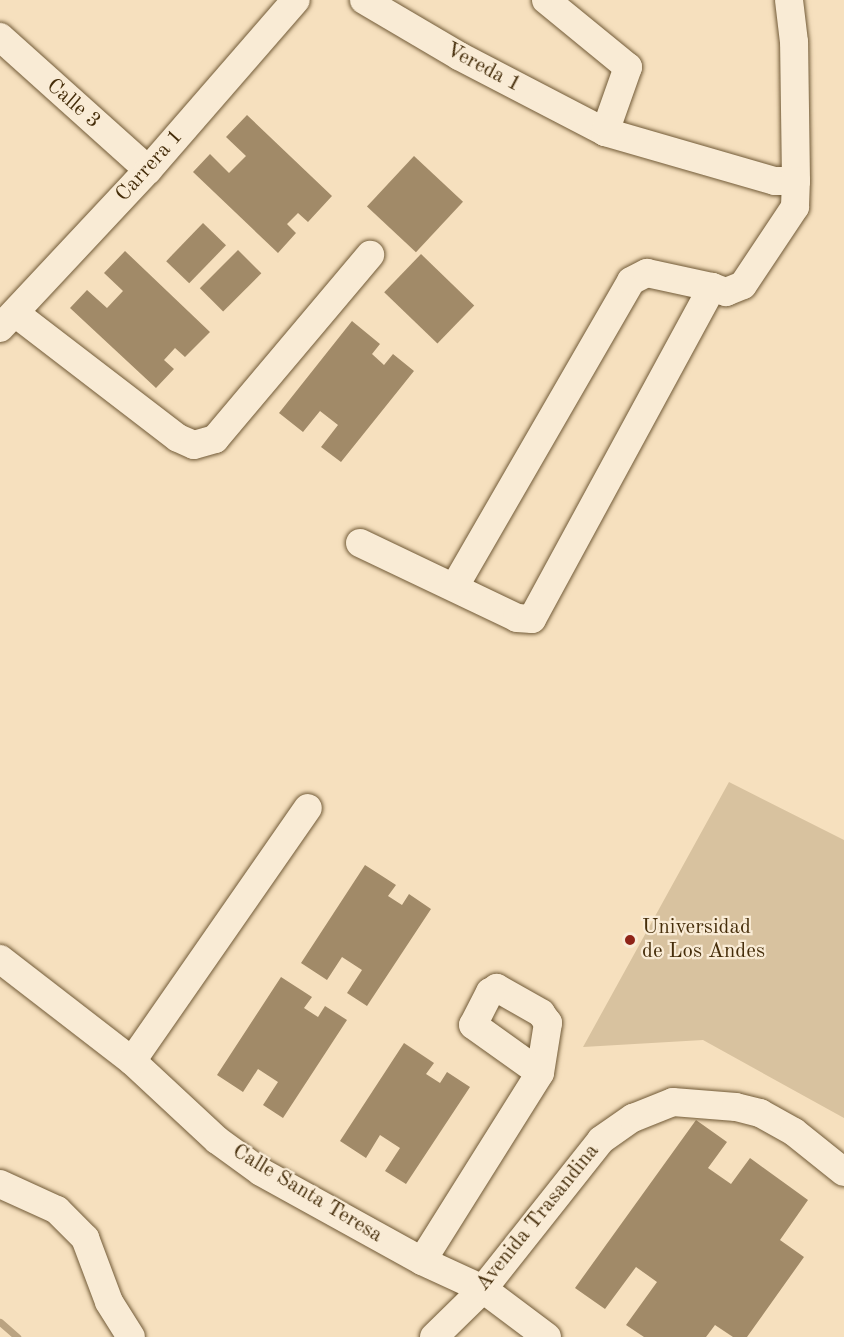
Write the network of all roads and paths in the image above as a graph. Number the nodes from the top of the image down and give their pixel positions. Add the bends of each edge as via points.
1 (296, 0) edge
2 (364, 0) edge
3 (546, 0) edge
4 (789, 0) edge
5 (0, 37) edge
6 (605, 132) junction
7 (148, 170) junction
8 (796, 181) junction
9 (370, 255) dead end
10 (712, 287) junction
11 (8, 321) edge
12 (360, 543) dead end
13 (455, 586) junction
14 (308, 808) dead end
15 (0, 959) edge
16 (132, 1061) junction
17 (540, 1073) dead end
18 (844, 1172) edge
19 (0, 1184) edge
20 (422, 1261) junction
21 (483, 1289) junction
22 (130, 1337) edge
23 (434, 1337) edge
24 (547, 1337) edge

1 - 7 street, Carrera 1
2 - 6 street, Vereda 1 via 459,56
3 - 6 street via 628,67
4 - 8 street via 794,42
5 - 7 street, Calle 3
6 - 8 street, Vereda 1 via 775,181
7 - 11 street, Carrera 1
8 - 10 street via 795,207 743,285 726,292
9 - 11 street via 215,439 195,445 178,438
10 - 13 street via 647,273 631,281
10 - 13 street via 532,619 517,618
12 - 13 street
14 - 16 street
15 - 16 street, Calle Santa Teresa
16 - 20 street, Calle Santa Teresa via 217,1140 261,1172
17 - 20 street
18 - 21 street, Avenida Trasandina via 794,1132 760,1113 707,1101 673,1102 633,1118 601,1140
19 - 22 street via 57,1210 86,1238 109,1302
20 - 21 street, Calle Santa Teresa
21 - 23 street, Avenida Trasandina
21 - 24 street, Calle Santa Teresa

